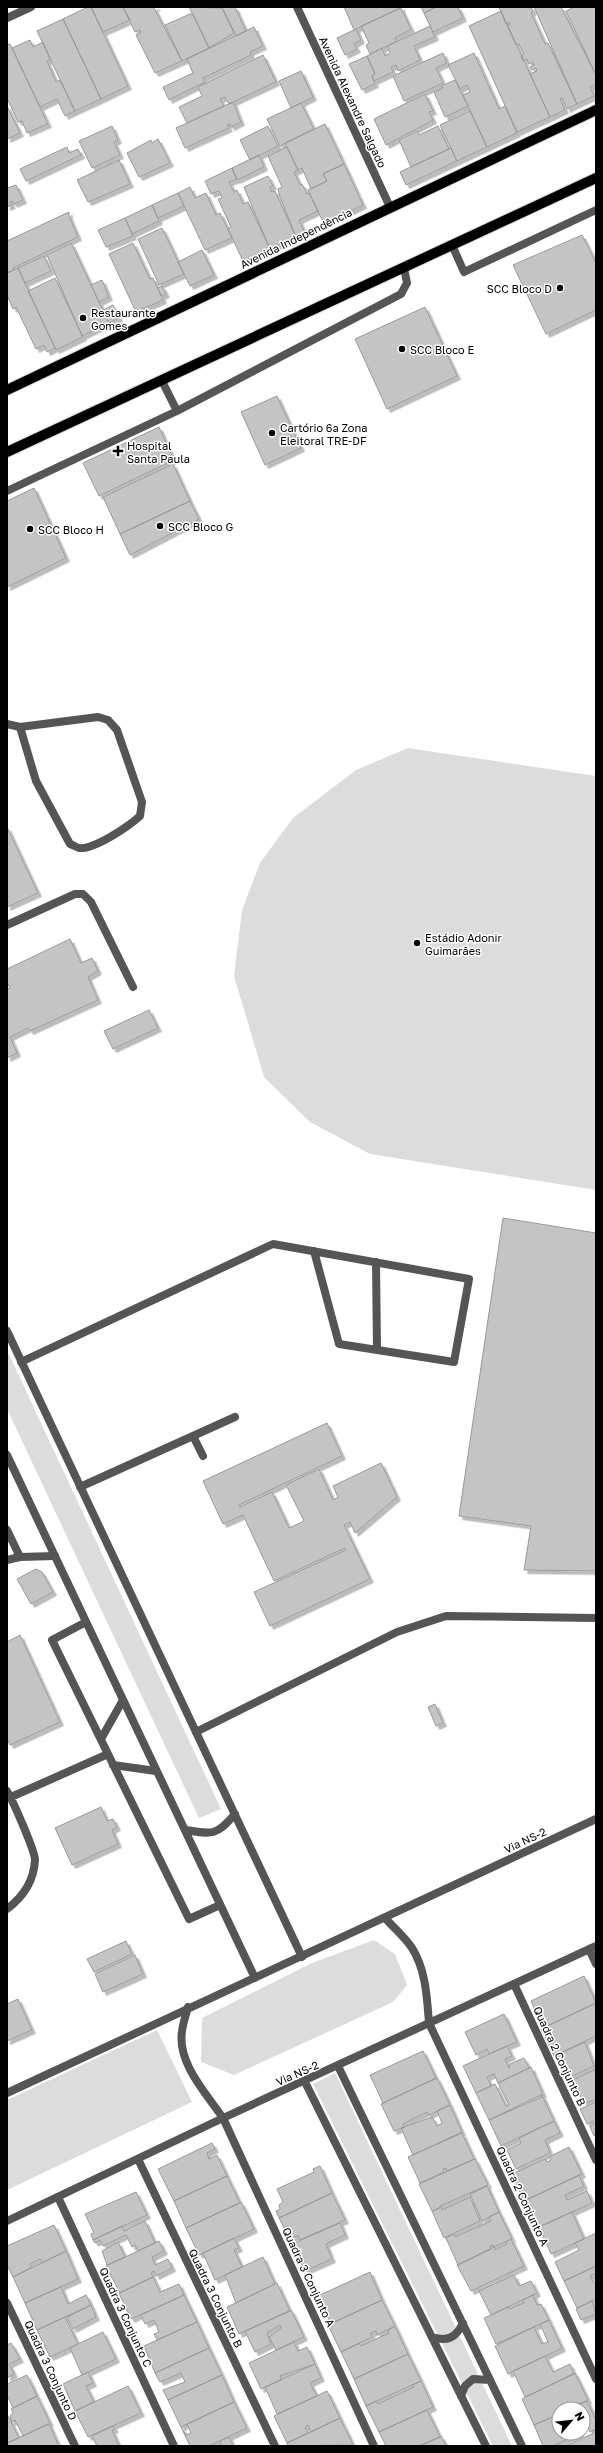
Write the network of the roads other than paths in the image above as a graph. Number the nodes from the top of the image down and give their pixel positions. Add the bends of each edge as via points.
1 (31, 7) edge
2 (297, 7) edge
3 (7, 18) edge
4 (596, 110) edge
5 (584, 116) junction
6 (596, 119) edge
7 (596, 178) edge
8 (390, 207) junction
9 (596, 210) edge
10 (452, 246) junction
11 (404, 268) junction
12 (162, 381) junction
13 (7, 390) edge
14 (176, 411) junction
15 (7, 452) edge
16 (7, 491) edge
17 (7, 724) edge
18 (20, 727) junction
19 (7, 925) edge
20 (133, 987) dead end
21 (314, 1250) junction
22 (376, 1262) junction
23 (7, 1331) edge
24 (376, 1350) junction
25 (21, 1362) junction
26 (235, 1417) dead end
27 (193, 1436) junction
28 (7, 1456) edge
29 (203, 1456) dead end
30 (80, 1487) junction
31 (7, 1530) edge
32 (55, 1556) junction
33 (20, 1557) junction
34 (7, 1560) edge
35 (596, 1618) edge
36 (86, 1622) junction
37 (123, 1700) junction
38 (196, 1732) junction
39 (101, 1740) junction
40 (108, 1754) junction
41 (114, 1765) junction
42 (156, 1771) junction
43 (9, 1794) edge
44 (235, 1814) junction
45 (596, 1818) edge
46 (186, 1830) junction
47 (220, 1905) junction
48 (7, 1909) edge
49 (385, 1918) junction
50 (592, 1948) edge
51 (302, 1957) junction
52 (596, 1964) edge
53 (255, 1978) junction
54 (514, 1984) junction
55 (188, 2007) junction
56 (429, 2023) junction
57 (338, 2066) junction
58 (305, 2082) junction
59 (7, 2093) edge
60 (223, 2118) junction
61 (138, 2159) junction
62 (596, 2160) edge
63 (58, 2197) junction
64 (7, 2221) edge
65 (7, 2304) edge
66 (462, 2324) junction
67 (432, 2337) junction
68 (596, 2379) edge
69 (490, 2380) junction
70 (461, 2396) junction
71 (75, 2446) edge
72 (174, 2446) edge
73 (275, 2446) edge
74 (374, 2446) edge
75 (486, 2446) edge
76 (522, 2446) edge

1 - 3 street
2 - 8 street, Avenida Alexandre Salgado
4 - 5 main road, Avenida Independência
5 - 6 main road
5 - 8 main road, Avenida Independência
7 - 10 main road
8 - 13 main road, Avenida Independência
9 - 10 street via 464,272
10 - 11 main road
11 - 12 main road
11 - 14 street via 407,283 402,294
12 - 14 street
12 - 15 main road
14 - 16 street
17 - 18 street
18 - 18 street via 98,717 108,720 117,730 142,802 140,816 118,833 89,847 79,848 70,844 36,782
19 - 20 street via 75,894 83,894 91,902
21 - 22 street
21 - 24 street via 339,1344
21 - 25 street via 273,1244
22 - 24 street
22 - 24 street via 469,1280 454,1362
23 - 25 street
25 - 30 street
26 - 27 street
27 - 29 street
27 - 30 street
28 - 32 street
30 - 38 street
31 - 33 street
32 - 33 street
32 - 36 street
33 - 34 street
35 - 38 street via 446,1616 397,1632
36 - 37 street
36 - 39 street via 52,1640
37 - 39 street
37 - 42 street
38 - 44 street
39 - 40 street
40 - 41 street
40 - 43 street
41 - 42 street
41 - 47 street via 189,1919
42 - 46 street
43 - 48 street via 35,1858 30,1882 18,1901
44 - 46 street via 214,1834
44 - 51 street
45 - 49 street, Via NS-2
46 - 47 street
47 - 53 street
49 - 51 street, Via NS-2
49 - 56 street via 412,1948 420,1966 427,1990
50 - 52 street
50 - 54 street, Via NS-2
51 - 53 street, Via NS-2
53 - 55 street, Via NS-2
54 - 56 street, Via NS-2
54 - 62 street, Quadra 2 Conjunto B
55 - 59 street, Via NS-2
55 - 60 street, Quadra 3 Conjunto A via 181,2032 184,2056 194,2076
56 - 57 street, Via NS-2
56 - 68 street, Quadra 2 Conjunto A
57 - 58 street, Via NS-2
57 - 66 street
58 - 60 street, Via NS-2
58 - 67 street
60 - 61 street, Via NS-2
60 - 74 street, Quadra 3 Conjunto A
61 - 63 street, Via NS-2
61 - 73 street, Quadra 3 Conjunto B
63 - 64 street, Via NS-2
63 - 72 street, Quadra 3 Conjunto C
65 - 71 street, Quadra 3 Conjunto D
66 - 67 street via 452,2338 441,2340
66 - 69 street
67 - 70 street
69 - 70 street via 473,2379
69 - 76 street
70 - 75 street

